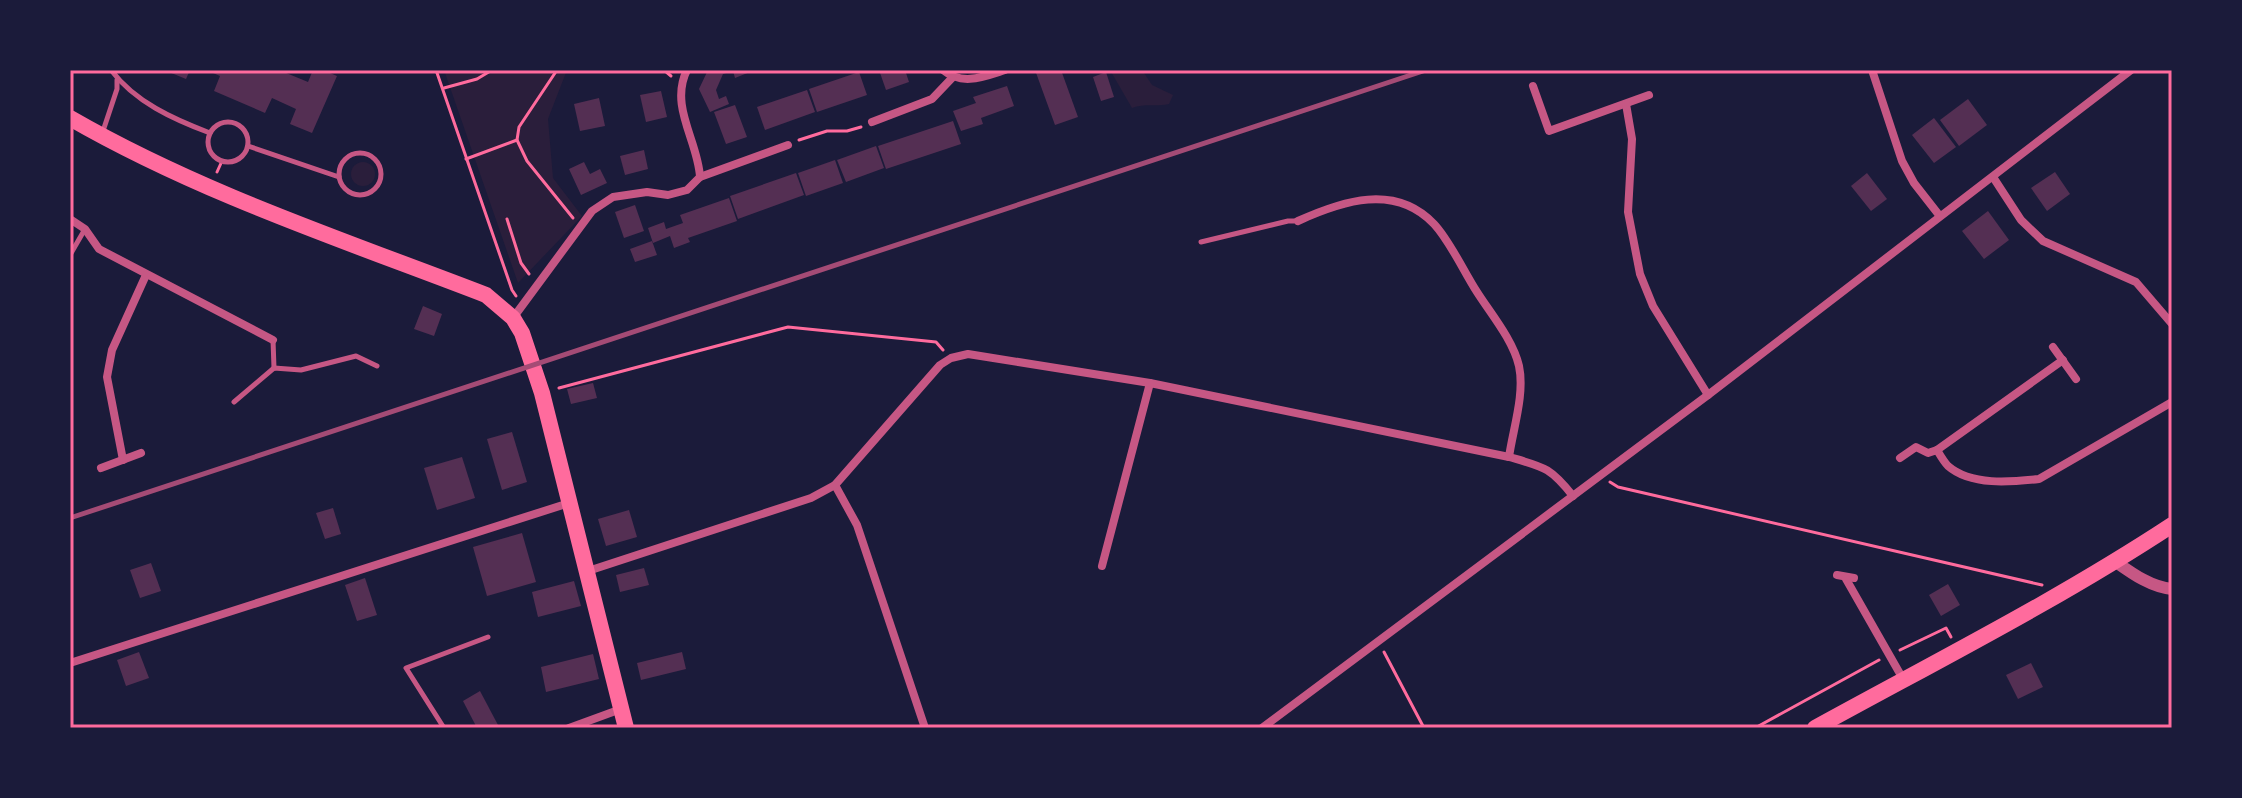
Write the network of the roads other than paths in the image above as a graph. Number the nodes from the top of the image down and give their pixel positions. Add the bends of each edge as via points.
1 (111, 70) edge
2 (687, 70) edge
3 (943, 70) edge
4 (1005, 70) edge
5 (1872, 70) edge
6 (2131, 70) edge
7 (117, 78) junction
8 (952, 78) junction
9 (1533, 86) dead end
10 (1649, 95) dead end
11 (1626, 104) junction
12 (70, 118) edge
13 (872, 122) road end
14 (210, 133) junction
15 (101, 136) junction
16 (788, 145) road end
17 (248, 146) junction
18 (339, 177) junction
19 (700, 177) junction
20 (1993, 177) junction
21 (1939, 215) junction
22 (70, 219) edge
23 (1298, 221) joint
24 (85, 229) junction
25 (1201, 242) dead end
26 (70, 255) edge
27 (146, 275) junction
28 (518, 311) junction
29 (2172, 324) edge
30 (273, 340) joint
31 (2053, 347) dead end
32 (2063, 360) junction
33 (377, 366) dead end
34 (274, 368) junction
35 (2076, 379) dead end
36 (1150, 383) junction
37 (1708, 395) junction
38 (234, 402) dead end
39 (2172, 402) edge
40 (1937, 450) junction
41 (141, 453) dead end
42 (1509, 457) junction
43 (1900, 458) dead end
44 (123, 460) junction
45 (101, 468) dead end
46 (835, 485) junction
47 (1573, 496) junction
48 (570, 503) junction
49 (2172, 525) edge
50 (2116, 562) junction
51 (1102, 566) dead end
52 (588, 571) junction
53 (1846, 577) dead end
54 (2172, 589) edge
55 (488, 637) dead end
56 (70, 663) edge
57 (1903, 679) junction
58 (621, 709) junction
59 (444, 728) edge
60 (569, 728) edge
61 (626, 728) edge
62 (925, 728) edge
63 (1262, 728) edge
64 (1815, 728) edge

1 - 7 lane
2 - 19 street via 680,84 685,127 699,159
3 - 8 street
4 - 8 street via 976,80
5 - 21 street via 1902,161
6 - 20 street
7 - 14 lane via 171,118
7 - 15 lane
8 - 13 street via 932,99
9 - 11 street via 1549,131
10 - 11 street
11 - 37 street via 1632,139 1628,212 1640,274 1653,306
12 - 15 main road
14 - 17 lane via 232,121 243,127
14 - 17 lane via 211,153 222,161 236,161
15 - 28 main road via 211,188
16 - 19 street
17 - 18 lane
18 - 18 lane via 352,193 366,195 381,181 381,167 366,153 352,154 342,163
19 - 28 street via 687,190 613,197 592,211
20 - 21 street
20 - 29 street via 2021,220 2043,241 2136,282
21 - 37 street
22 - 24 street
23 - 25 lane
23 - 42 street via 1335,204 1378,200 1399,202 1435,225 1519,365
24 - 26 lane
24 - 27 street via 99,249
27 - 30 street
27 - 44 street via 112,350 107,377
28 - 48 main road
30 - 34 lane
31 - 32 street
32 - 35 street
32 - 40 street
33 - 34 lane via 356,356 301,370
34 - 38 lane
36 - 42 street
36 - 46 street via 968,354 951,358
36 - 51 street
37 - 47 street
39 - 40 street via 2039,479 1967,476 1948,466
40 - 43 street via 1928,453 1916,447
41 - 44 street
42 - 47 street via 1554,473
44 - 45 street
46 - 52 street via 811,498
46 - 62 street via 857,525
47 - 63 street
48 - 52 main road
48 - 56 street
49 - 50 main road
50 - 54 street
50 - 57 main road
52 - 58 main road
53 - 57 street
55 - 59 lane via 406,668
57 - 64 main road
58 - 60 street
58 - 61 main road

